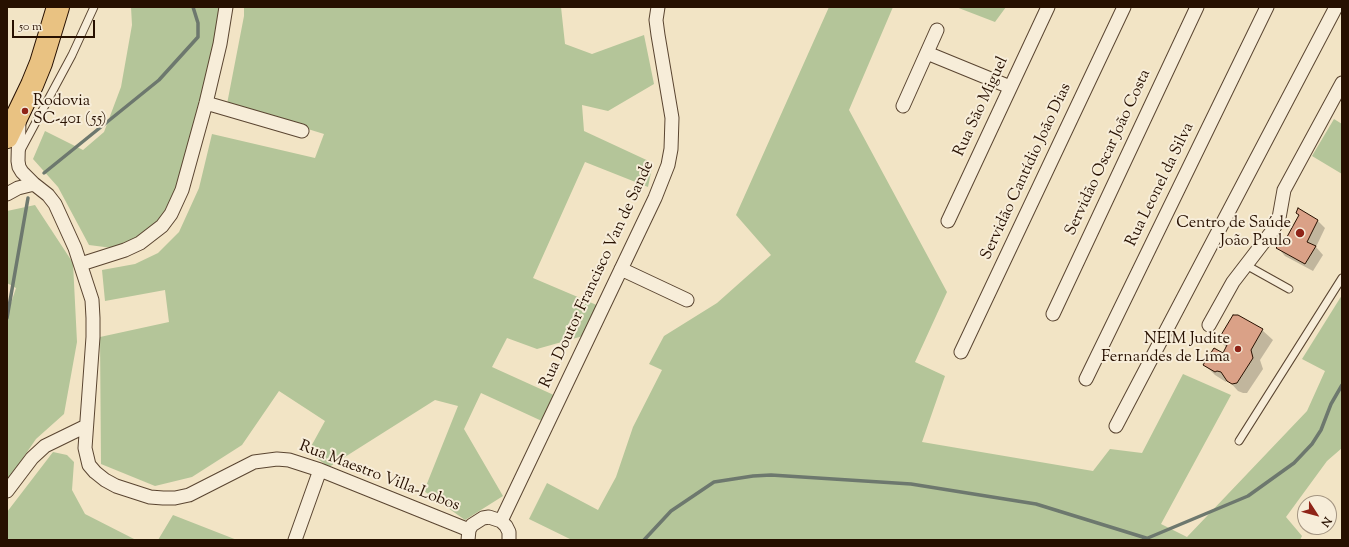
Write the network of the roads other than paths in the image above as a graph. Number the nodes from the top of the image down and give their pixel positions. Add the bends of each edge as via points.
1 (44, 7) edge
2 (58, 7) edge
3 (94, 7) edge
4 (226, 7) edge
5 (658, 7) edge
6 (1048, 7) edge
7 (1124, 7) edge
8 (1197, 7) edge
9 (1267, 7) edge
10 (1336, 7) edge
11 (937, 30) dead end
12 (927, 53) junction
13 (1342, 83) edge
14 (1010, 87) junction
15 (206, 103) junction
16 (903, 106) dead end
17 (13, 107) edge
18 (302, 132) dead end
19 (7, 137) edge
20 (18, 156) junction
21 (34, 184) junction
22 (7, 194) edge
23 (948, 221) dead end
24 (81, 264) junction
25 (1246, 265) junction
26 (621, 269) junction
27 (1342, 278) edge
28 (1289, 289) dead end
29 (687, 300) dead end
30 (1053, 314) dead end
31 (1209, 325) dead end
32 (961, 352) dead end
33 (1086, 379) dead end
34 (86, 426) junction
35 (1116, 426) dead end
36 (1239, 441) dead end
37 (320, 470) junction
38 (7, 491) edge
39 (501, 521) junction
40 (469, 535) edge
41 (295, 540) edge
42 (509, 540) edge

1 - 17 highway
2 - 17 highway via 41,63
3 - 20 lane via 72,55
4 - 15 street
5 - 26 street, Rua Doutor Francisco Van de Sande via 656,20 672,118 671,149 663,181
6 - 14 street, Rua São Miguel
7 - 32 street, Servidão Cantídio João Dias
8 - 30 street, Servidão Oscar João Costa
9 - 33 street, Rua Leonel da Silva
10 - 35 street
11 - 12 street
12 - 14 street
12 - 16 street
13 - 25 street via 1284,190 1274,230
14 - 23 street, Rua São Miguel
15 - 18 street
15 - 24 street via 182,190 171,214 162,226 140,244
17 - 19 highway
17 - 20 street, Rua Maestro Villa-Lobos
20 - 21 street, Rua Maestro Villa-Lobos via 19,167
21 - 22 street
21 - 24 street, Rua Maestro Villa-Lobos via 55,204
24 - 34 street, Rua Maestro Villa-Lobos via 92,300 93,318
25 - 28 lane
25 - 31 street via 1233,282
26 - 29 street
26 - 39 street, Rua Doutor Francisco Van de Sande
27 - 36 lane
34 - 37 street, Rua Maestro Villa-Lobos via 86,456 95,472 116,486 150,496 175,498 189,495 254,462 266,460 289,460
34 - 38 street via 45,446 32,458
37 - 40 street, Rua Maestro Villa-Lobos
37 - 41 street
39 - 40 street via 483,518 472,525
39 - 42 street via 509,532

